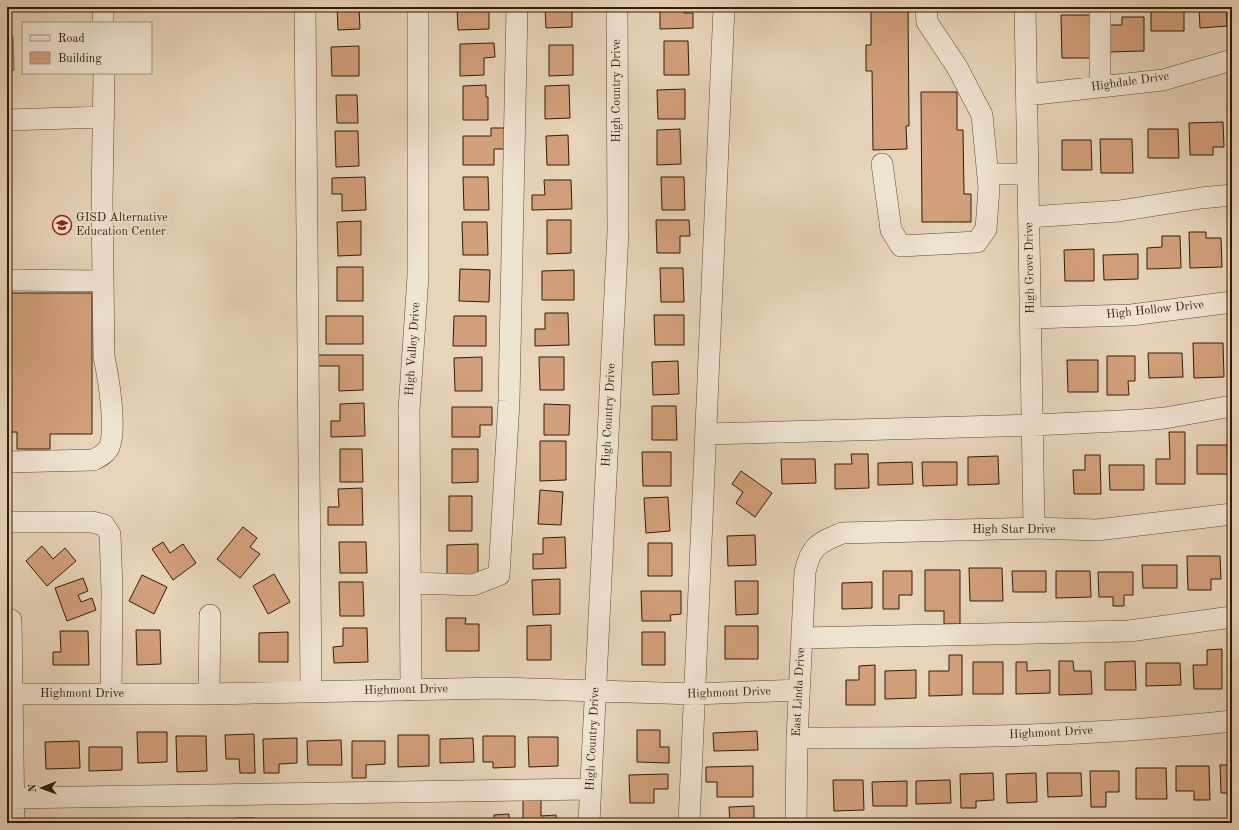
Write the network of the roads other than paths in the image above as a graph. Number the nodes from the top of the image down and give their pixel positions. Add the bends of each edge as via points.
1 (103, 7) edge
2 (305, 7) edge
3 (418, 7) edge
4 (517, 7) edge
5 (617, 7) edge
6 (724, 7) edge
7 (926, 7) edge
8 (1025, 7) edge
9 (1100, 7) edge
10 (103, 22) edge
11 (1232, 60) edge
12 (104, 74) edge
13 (1100, 87) junction
14 (1027, 95) junction
15 (104, 116) junction
16 (7, 120) edge
17 (882, 164) dead end
18 (988, 174) junction
19 (1028, 174) junction
20 (1232, 195) edge
21 (1029, 217) junction
22 (7, 280) edge
23 (103, 281) junction
24 (1232, 302) edge
25 (1031, 318) junction
26 (1232, 406) edge
27 (1033, 425) junction
28 (706, 434) junction
29 (7, 462) edge
30 (1232, 514) edge
31 (7, 522) edge
32 (1034, 528) junction
33 (807, 561) joint
34 (411, 583) junction
35 (210, 615) dead end
36 (1232, 617) edge
37 (11, 620) dead end
38 (802, 638) junction
39 (411, 690) junction
40 (799, 690) junction
41 (311, 692) junction
42 (596, 692) junction
43 (12, 694) junction
44 (111, 694) junction
45 (209, 694) junction
46 (695, 694) junction
47 (1232, 721) edge
48 (797, 738) junction
49 (11, 788) edge
50 (590, 789) junction
51 (14, 823) edge
52 (589, 823) edge
53 (689, 823) edge
54 (796, 823) edge

1 - 10 street
2 - 41 street
3 - 34 street, High Valley Drive via 418,276 409,410
4 - 34 street via 509,401 499,575 473,585
5 - 42 street, High Country Drive via 618,232
6 - 28 street
7 - 18 street via 927,22 957,66 982,115
8 - 14 street, High Grove Drive
9 - 13 street
11 - 13 street, Highdale Drive via 1163,80
12 - 15 street
13 - 14 street, Highdale Drive
14 - 19 street, High Grove Drive
15 - 16 street
15 - 23 street
17 - 18 street via 891,230 901,246 976,242 986,229
18 - 19 street
19 - 21 street, High Grove Drive
20 - 21 street via 1119,211
21 - 25 street, High Grove Drive
22 - 23 street
23 - 29 street via 104,357 112,436 108,449 93,460
24 - 25 street, High Hollow Drive via 1132,315
25 - 27 street, High Grove Drive
26 - 27 street via 1165,418
27 - 28 street
27 - 32 street, High Grove Drive
28 - 46 street
30 - 32 street, High Star Drive via 1097,530
31 - 44 street via 92,522 104,525 110,534
32 - 33 street, High Star Drive via 842,533 818,543
33 - 38 street, East Linda Drive
34 - 39 street, High Valley Drive
35 - 45 street
36 - 38 street via 1129,631
37 - 43 street
38 - 40 street, East Linda Drive
39 - 41 street, Highmont Drive
39 - 42 street, Highmont Drive via 497,688
40 - 46 street, Highmont Drive
40 - 48 street, East Linda Drive
41 - 45 street, Highmont Drive
42 - 46 street, Highmont Drive
42 - 50 street, High Country Drive
43 - 44 street, Highmont Drive
43 - 49 street
44 - 45 street, Highmont Drive
46 - 53 street
47 - 48 street, Highmont Drive via 1167,728 948,738
48 - 54 street, East Linda Drive
49 - 50 street
49 - 51 street
50 - 52 street, High Country Drive

